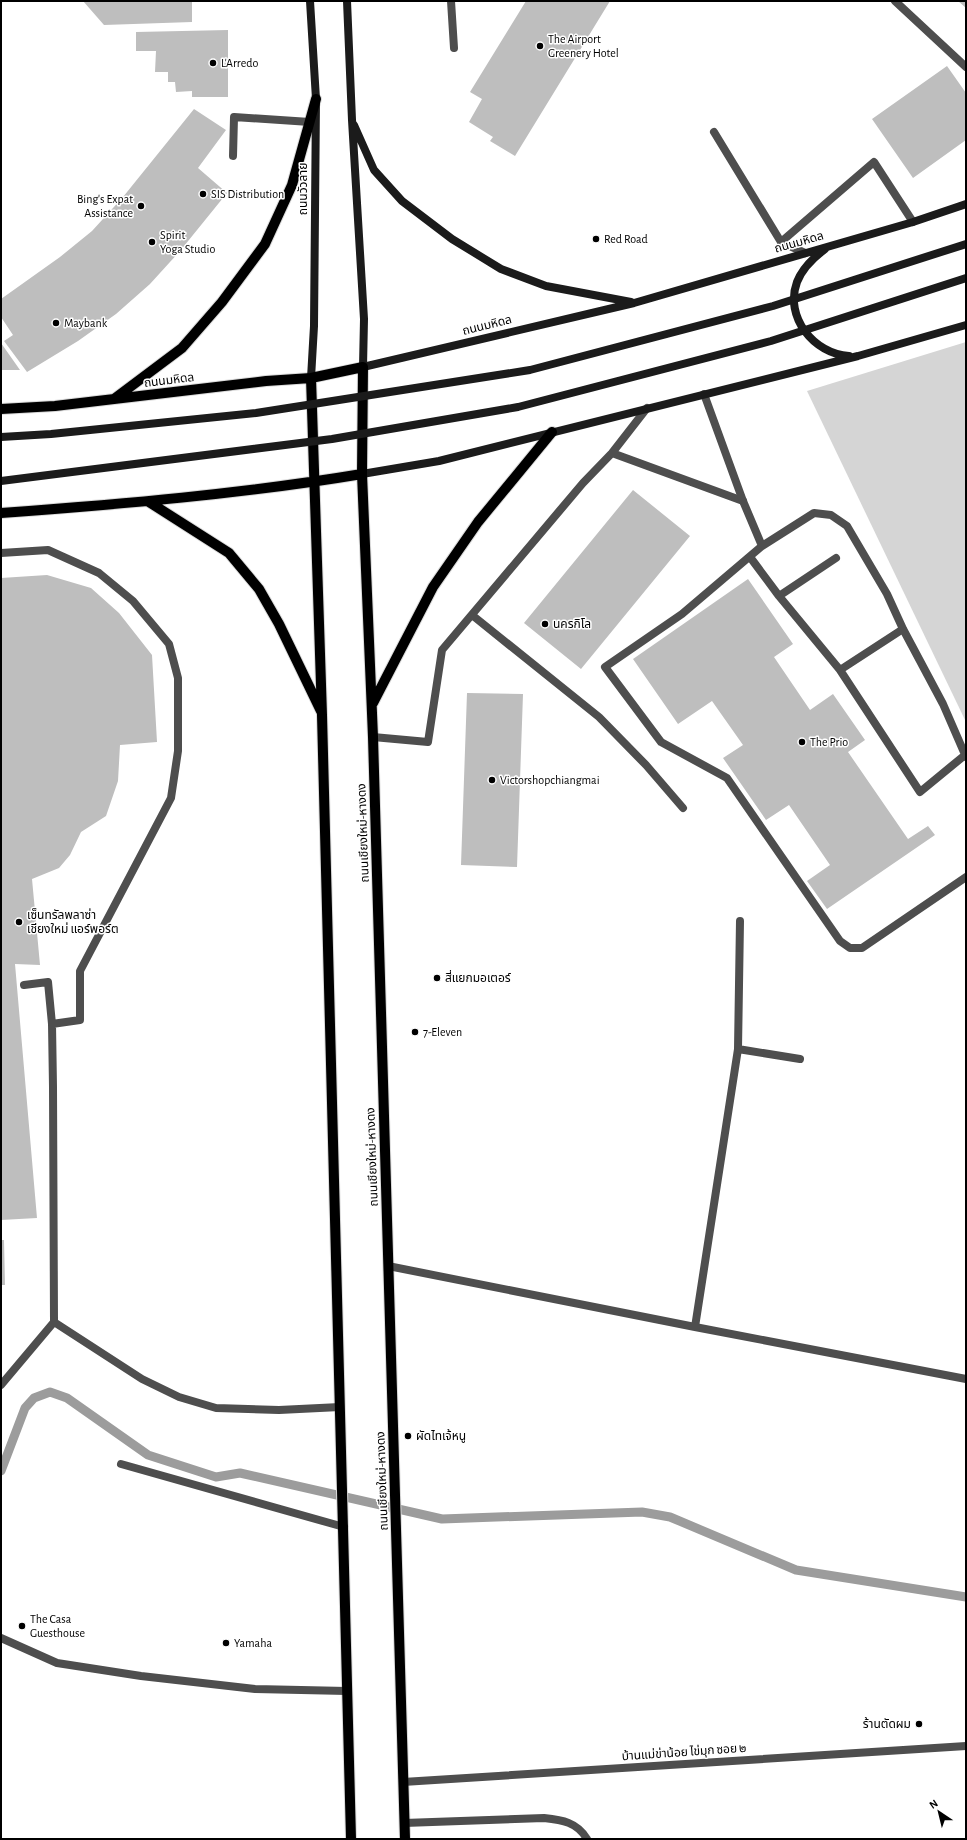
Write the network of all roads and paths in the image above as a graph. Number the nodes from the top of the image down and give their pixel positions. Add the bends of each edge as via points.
1 (310, 1) edge
2 (347, 1) edge
3 (451, 1) edge
4 (901, 3) edge
5 (454, 48) dead end
6 (966, 67) edge
7 (316, 99) junction
8 (352, 120) junction
9 (310, 122) junction
10 (714, 132) dead end
11 (233, 156) dead end
12 (966, 204) edge
13 (913, 222) junction
14 (781, 242) junction
15 (966, 244) edge
16 (827, 247) junction
17 (805, 254) junction
18 (966, 278) edge
19 (634, 303) junction
20 (966, 325) edge
21 (858, 356) junction
22 (363, 367) junction
23 (311, 378) junction
24 (704, 394) junction
25 (112, 400) junction
26 (647, 408) junction
27 (1, 409) edge
28 (552, 432) junction
29 (1, 437) edge
30 (612, 453) junction
31 (362, 474) junction
32 (1, 481) edge
33 (315, 482) junction
34 (743, 501) junction
35 (149, 502) junction
36 (1, 513) edge
37 (762, 546) junction
38 (1, 553) edge
39 (750, 557) junction
40 (836, 558) dead end
41 (779, 596) junction
42 (472, 615) junction
43 (903, 629) junction
44 (840, 670) junction
45 (372, 704) junction
46 (322, 715) junction
47 (374, 737) junction
48 (966, 756) edge
49 (683, 808) dead end
50 (966, 877) edge
51 (740, 921) dead end
52 (24, 985) dead end
53 (52, 1024) junction
54 (738, 1049) junction
55 (800, 1058) dead end
56 (388, 1266) junction
57 (54, 1322) junction
58 (695, 1327) junction
59 (966, 1379) edge
60 (1, 1386) edge
61 (340, 1407) junction
62 (121, 1464) dead end
63 (344, 1527) junction
64 (1, 1638) edge
65 (348, 1691) junction
66 (966, 1746) edge
67 (404, 1782) junction
68 (404, 1823) junction
69 (351, 1839) edge
70 (405, 1839) edge
71 (587, 1839) edge

1 - 7 main road, ถนนวัวลาย
2 - 8 main road
3 - 5 street
4 - 6 street
7 - 9 main road
7 - 23 main road, ถนนวัวลาย via 314,326
8 - 19 main road via 374,170 402,201 452,239 501,269 546,286
8 - 22 main road via 364,319
9 - 11 street via 234,117
9 - 25 main road via 292,185 265,244 222,302 182,348
10 - 14 street
12 - 13 main road, ถนนมหิดล
13 - 14 street via 874,162
13 - 16 main road, ถนนมหิดล
14 - 17 street
15 - 29 main road, bridge via 773,306 530,370 256,412
16 - 17 main road, ถนนมหิดล
16 - 21 main road via 807,265 797,282 793,301 797,318 806,335 821,347 839,355
17 - 19 main road, ถนนมหิดล
18 - 32 main road, bridge via 771,341 518,408 332,439
19 - 22 main road, ถนนมหิดล
20 - 21 main road
21 - 24 main road
22 - 23 main road, ถนนมหิดล
22 - 31 main road, ถนนเชียงใหม่-หางดง
23 - 25 main road, ถนนมหิดล
23 - 33 main road
24 - 26 main road
24 - 34 street
25 - 27 main road, ถนนมหิดล
26 - 28 main road
26 - 30 street
28 - 31 main road via 439,461
28 - 45 main road via 478,522 433,587
30 - 34 street
30 - 42 street
31 - 33 main road
31 - 45 main road, ถนนเชียงใหม่-หางดง
33 - 35 main road
33 - 46 main road
34 - 37 street
35 - 36 main road
35 - 46 main road via 229,553 259,589 279,624
37 - 39 street
37 - 43 street via 814,513 831,515 848,526 887,594
38 - 53 street via 48,550 99,573 133,601 169,644 178,678 178,751 171,798 80,971 80,1020
39 - 41 street
39 - 50 street via 682,614 605,667 662,742 727,778 840,941 850,948 862,948
40 - 41 street
41 - 44 street
42 - 47 street via 442,650 428,742
42 - 49 street via 599,717 646,764
43 - 44 street
43 - 48 street via 943,704
44 - 48 street via 920,792
45 - 47 main road, ถนนเชียงใหม่-หางดง
46 - 61 main road
47 - 56 main road, ถนนเชียงใหม่-หางดง
51 - 54 street
52 - 53 street via 48,982
53 - 57 street
54 - 55 street
54 - 58 street
56 - 58 street
56 - 67 main road, ถนนเชียงใหม่-หางดง
57 - 60 street
57 - 61 street via 142,1379 179,1397 216,1408 279,1410
58 - 59 street
61 - 63 main road
62 - 63 street
63 - 65 main road
64 - 65 street via 58,1663 141,1676 255,1689
65 - 69 main road
66 - 67 street, บ้านแม่ข่าน้อย ไข่มุก ซอย ๒
67 - 68 main road, ถนนเชียงใหม่-หางดง
68 - 70 main road, ถนนเชียงใหม่-หางดง
68 - 71 street via 544,1818 563,1820 572,1824

